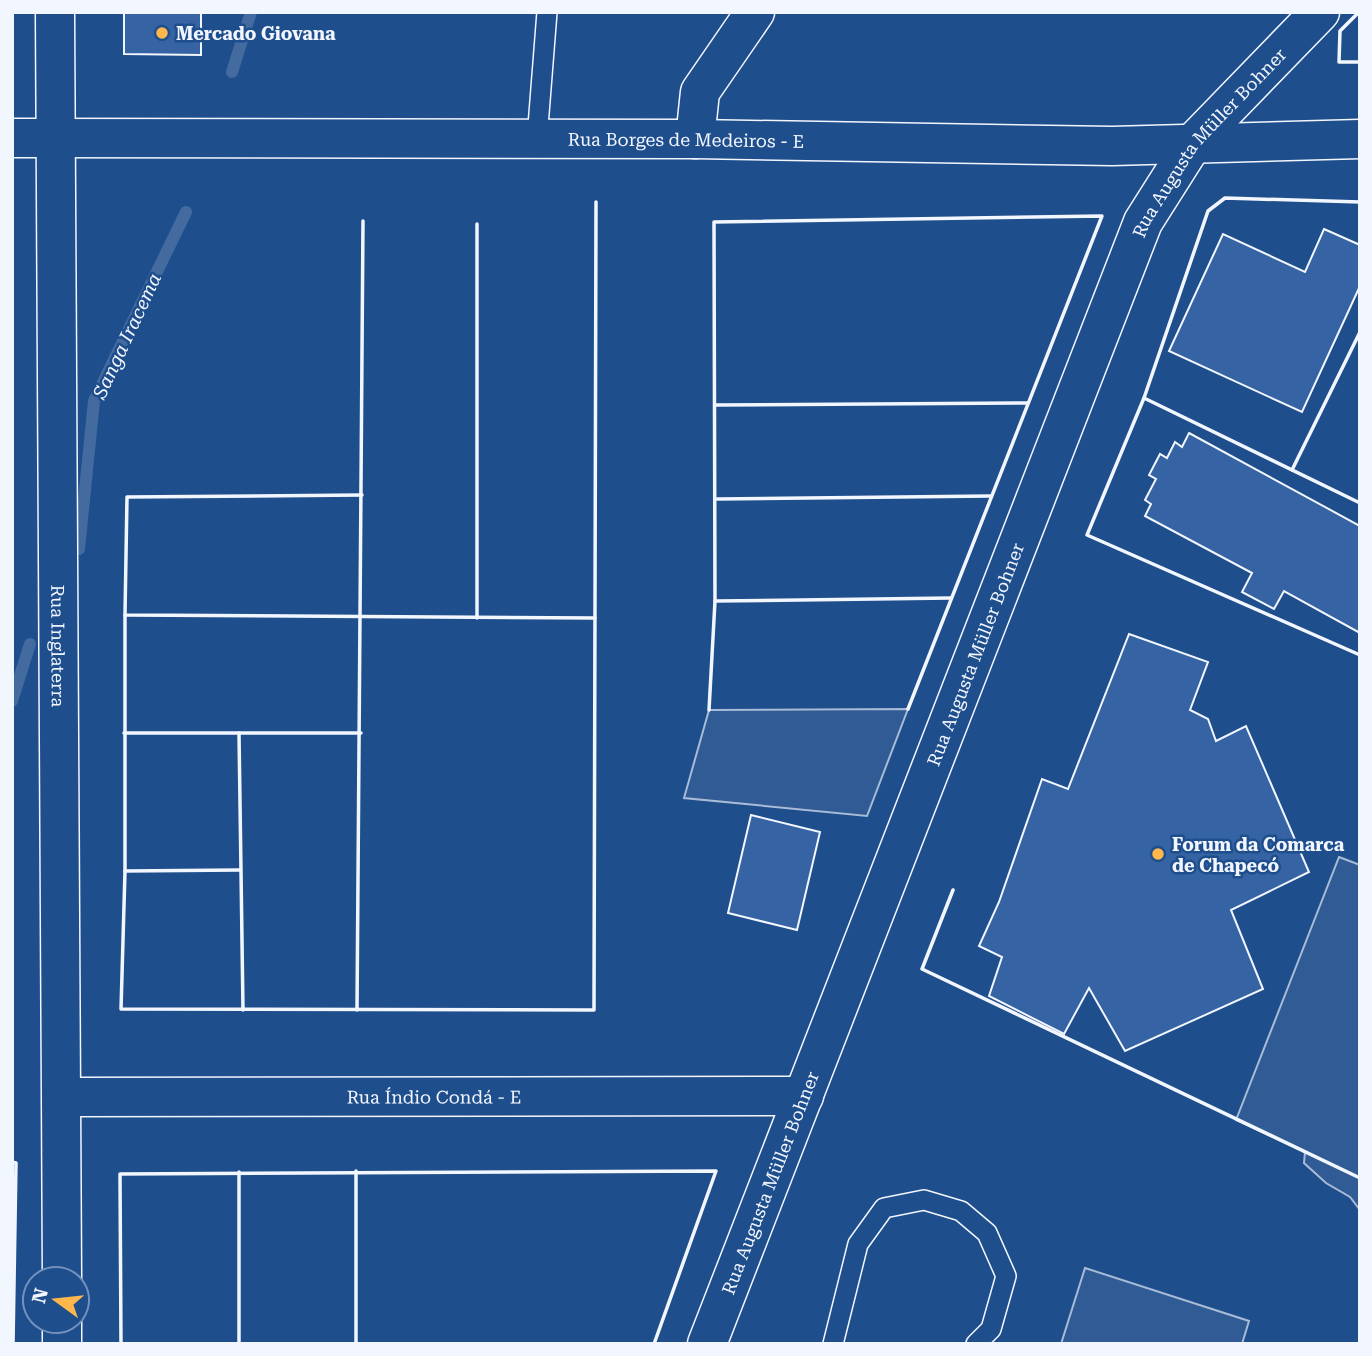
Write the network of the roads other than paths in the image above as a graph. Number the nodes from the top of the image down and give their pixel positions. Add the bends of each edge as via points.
1 (55, 12) edge
2 (547, 12) edge
3 (755, 12) edge
4 (1320, 12) edge
5 (12, 138) edge
6 (55, 138) junction
7 (537, 139) junction
8 (695, 139) junction
9 (1360, 139) edge
10 (1192, 142) junction
11 (804, 1096) junction
12 (63, 1097) junction
13 (62, 1265) edge
14 (707, 1344) edge
15 (834, 1344) edge
16 (976, 1344) edge

1 - 6 street, Rua Inglaterra
2 - 7 lane
3 - 8 street via 699,92
4 - 10 street, Rua Augusta Müller Bohner
5 - 6 street, Rua Borges de Medeiros - E
6 - 7 street, Rua Borges de Medeiros - E
6 - 12 street, Rua Inglaterra
7 - 8 street, Rua Borges de Medeiros - E
8 - 10 street, Rua Borges de Medeiros - E via 1112,146
9 - 10 street, Rua Borges de Medeiros - E
10 - 11 street, Rua Augusta Müller Bohner via 1143,222
11 - 12 street, Rua Índio Condá - E
11 - 14 street, Rua Augusta Müller Bohner
12 - 13 street, Rua Inglaterra
15 - 16 lane via 858,1244 884,1208 924,1200 961,1211 987,1233 1006,1276 991,1329

